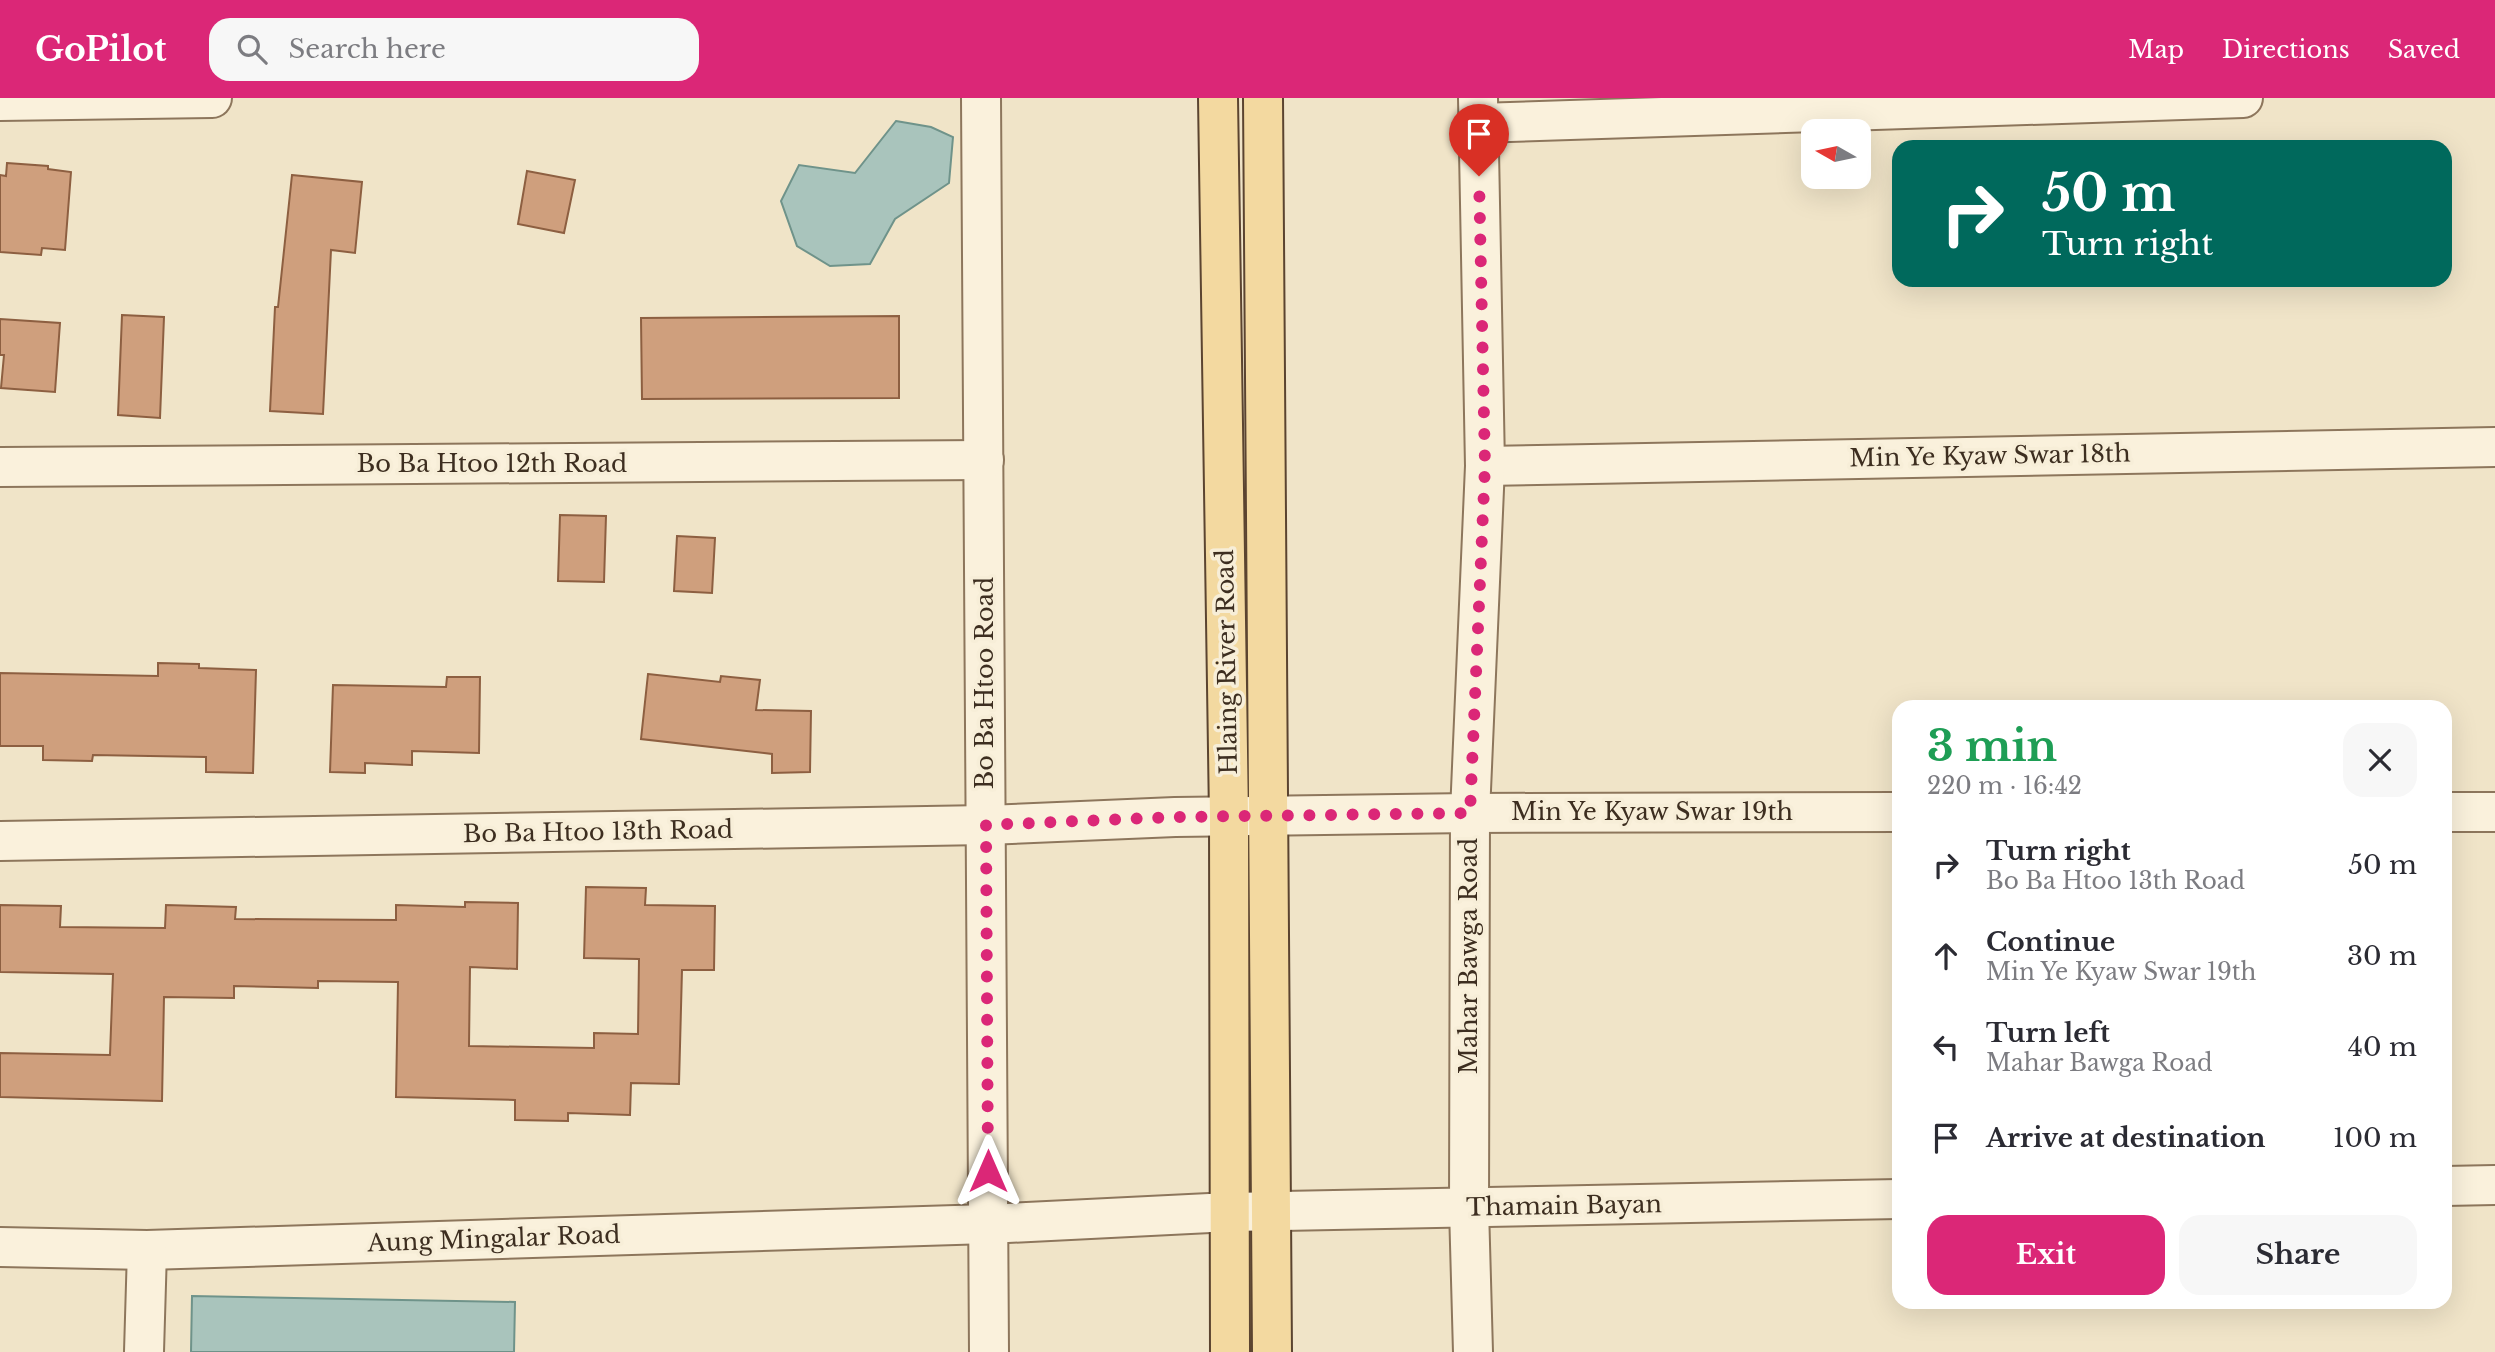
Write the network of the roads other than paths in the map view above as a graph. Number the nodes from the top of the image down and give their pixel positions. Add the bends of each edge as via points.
1 (212, 98) edge
2 (981, 98) edge
3 (1218, 98) edge
4 (1263, 98) edge
5 (2243, 98) edge
6 (0, 101) edge
7 (1478, 110) edge
8 (2495, 447) edge
9 (984, 460) junction
10 (1485, 466) junction
11 (0, 467) edge
12 (1892, 812) edge
13 (2452, 812) edge
14 (2495, 812) edge
15 (1470, 813) junction
16 (1267, 816) junction
17 (1212, 817) junction
18 (986, 825) junction
19 (0, 841) edge
20 (2495, 1185) edge
21 (2452, 1186) edge
22 (1892, 1199) edge
23 (1469, 1208) junction
24 (1230, 1212) junction
25 (1271, 1213) junction
26 (988, 1224) junction
27 (0, 1247) edge
28 (146, 1250) junction
29 (144, 1352) edge
30 (989, 1352) edge
31 (1230, 1352) edge
32 (1272, 1352) edge
33 (1473, 1352) edge

1 - 6 street
2 - 9 street, Bo Ba Htoo Road
3 - 17 main road, Hlaing River Road
4 - 16 main road, Hlaing River Road
5 - 7 street
7 - 10 street, Mahar Bawga Road
8 - 10 street, Min Ye Kyaw Swar 18th
9 - 11 street, Bo Ba Htoo 12th Road
9 - 18 street, Bo Ba Htoo Road
10 - 15 street, Mahar Bawga Road
12 - 15 street, Min Ye Kyaw Swar 19th
13 - 14 street
15 - 16 street, Min Ye Kyaw Swar 19th
15 - 23 street, Mahar Bawga Road
16 - 17 street, Min Ye Kyaw Swar 19th
16 - 25 main road, Hlaing River Road
17 - 18 street, Bo Ba Htoo 13th Road
17 - 24 main road, Hlaing River Road
18 - 19 street, Bo Ba Htoo 13th Road
18 - 26 street, Bo Ba Htoo Road
20 - 21 street
22 - 23 street, Thamain Bayan
23 - 25 street, Thamain Bayan
23 - 33 street, Mahar Bawga Road
24 - 25 street, Thamain Bayan
24 - 26 street, Aung Mingalar Road
24 - 31 main road, Hlaing River Road
25 - 32 main road, Hlaing River Road
26 - 28 street, Aung Mingalar Road
26 - 30 street, Bo Ba Htoo Road
27 - 28 street, Aung Mingalar Road
28 - 29 street

